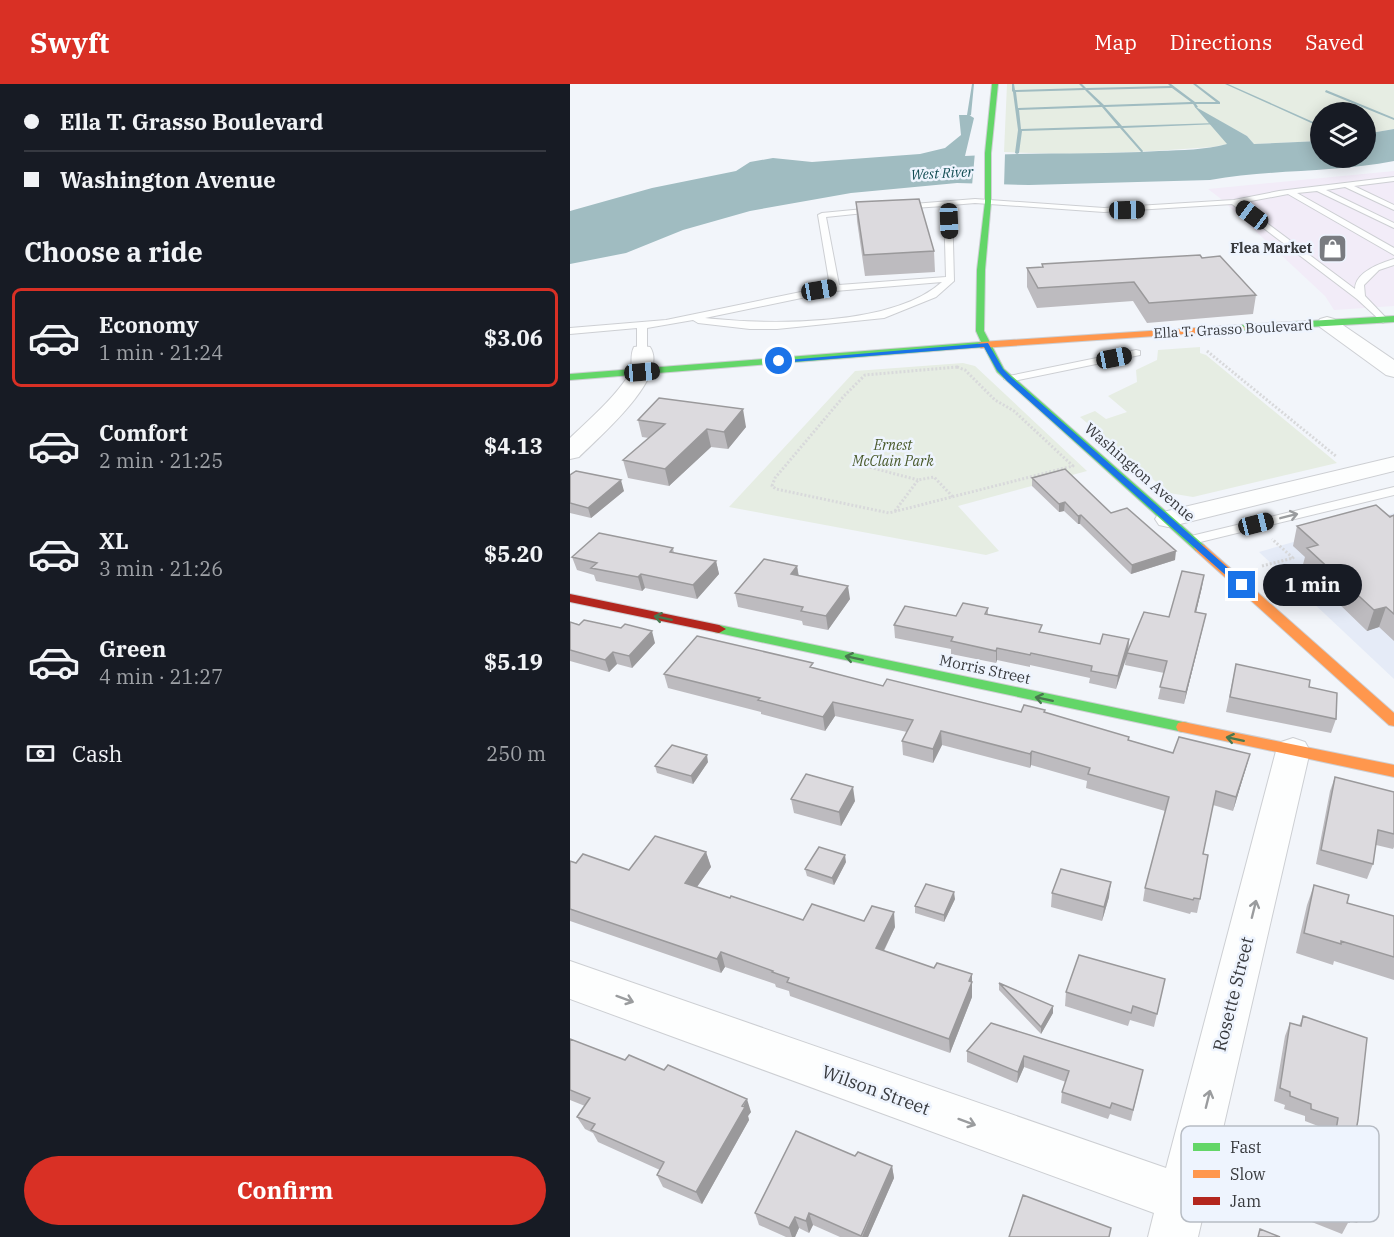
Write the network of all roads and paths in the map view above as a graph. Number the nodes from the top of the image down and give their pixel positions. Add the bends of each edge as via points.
1 (995, 84) edge
2 (1394, 179) edge
3 (1373, 182) junction
4 (1346, 185) junction
5 (1317, 188) junction
6 (1394, 191) edge
7 (1290, 192) junction
8 (988, 197) junction
9 (948, 202) junction
10 (1234, 202) junction
11 (892, 208) edge
12 (1394, 208) edge
13 (880, 209) edge
14 (1394, 226) edge
15 (1394, 252) edge
16 (1394, 262) edge
17 (951, 279) junction
18 (835, 288) junction
19 (1360, 297) junction
20 (685, 318) junction
21 (1388, 320) edge
22 (1327, 323) junction
23 (642, 327) junction
24 (570, 331) edge
25 (1119, 336) junction
26 (986, 345) junction
27 (1207, 351) dead end
28 (642, 362) junction
29 (1394, 369) edge
30 (570, 377) edge
31 (1009, 380) junction
32 (876, 444) dead end
33 (570, 452) edge
34 (1394, 464) edge
35 (1357, 473) junction
36 (918, 480) junction
37 (1394, 490) edge
38 (953, 496) junction
39 (895, 511) junction
40 (1168, 519) junction
41 (1269, 536) dead end
42 (1192, 540) junction
43 (1262, 566) dead end
44 (570, 598) edge
45 (1394, 721) edge
46 (1293, 751) junction
47 (1394, 771) edge
48 (570, 980) edge
49 (1201, 1126) edge
50 (1178, 1218) edge

1 - 8 main road, Washington Avenue
2 - 3 lane
3 - 4 lane
3 - 6 lane
4 - 5 lane
4 - 12 lane
5 - 7 lane
5 - 14 lane
7 - 10 lane
7 - 15 lane
8 - 9 lane
8 - 10 lane via 1104,210
8 - 26 main road, Washington Avenue via 980,321
9 - 11 lane
9 - 17 lane
10 - 19 lane
13 - 18 lane via 822,215
16 - 19 lane via 1376,268 1359,284
17 - 18 lane
17 - 20 lane via 933,295 884,315 759,326
18 - 20 lane
19 - 21 lane
20 - 23 lane
21 - 22 main road, Ella T. Grasso Boulevard
22 - 25 main road, Ella T. Grasso Boulevard
22 - 29 street
23 - 24 lane
23 - 28 lane
25 - 26 main road, Ella T. Grasso Boulevard
25 - 31 lane via 1136,353
26 - 28 main road, Ella T. Grasso Boulevard
26 - 31 main road, Washington Avenue
27 - 35 path
28 - 30 main road, Ella T. Grasso Boulevard
28 - 33 street via 618,405
31 - 40 main road, Washington Avenue
32 - 36 path via 880,444 865,466
34 - 35 street
35 - 40 street
36 - 38 path via 934,477
36 - 39 path
42 -> 37 lane
38 - 39 path
38 - 39 path via 1073,466 965,370 865,375 772,486 889,513
40 - 42 main road, Washington Avenue
41 - 43 path via 1293,558
42 - 45 main road, Washington Avenue
46 -> 44 main road, Morris Street
46 - 47 main road, Morris Street
49 -> 46 street, Rosette Street
48 -> 50 street, Wilson Street

